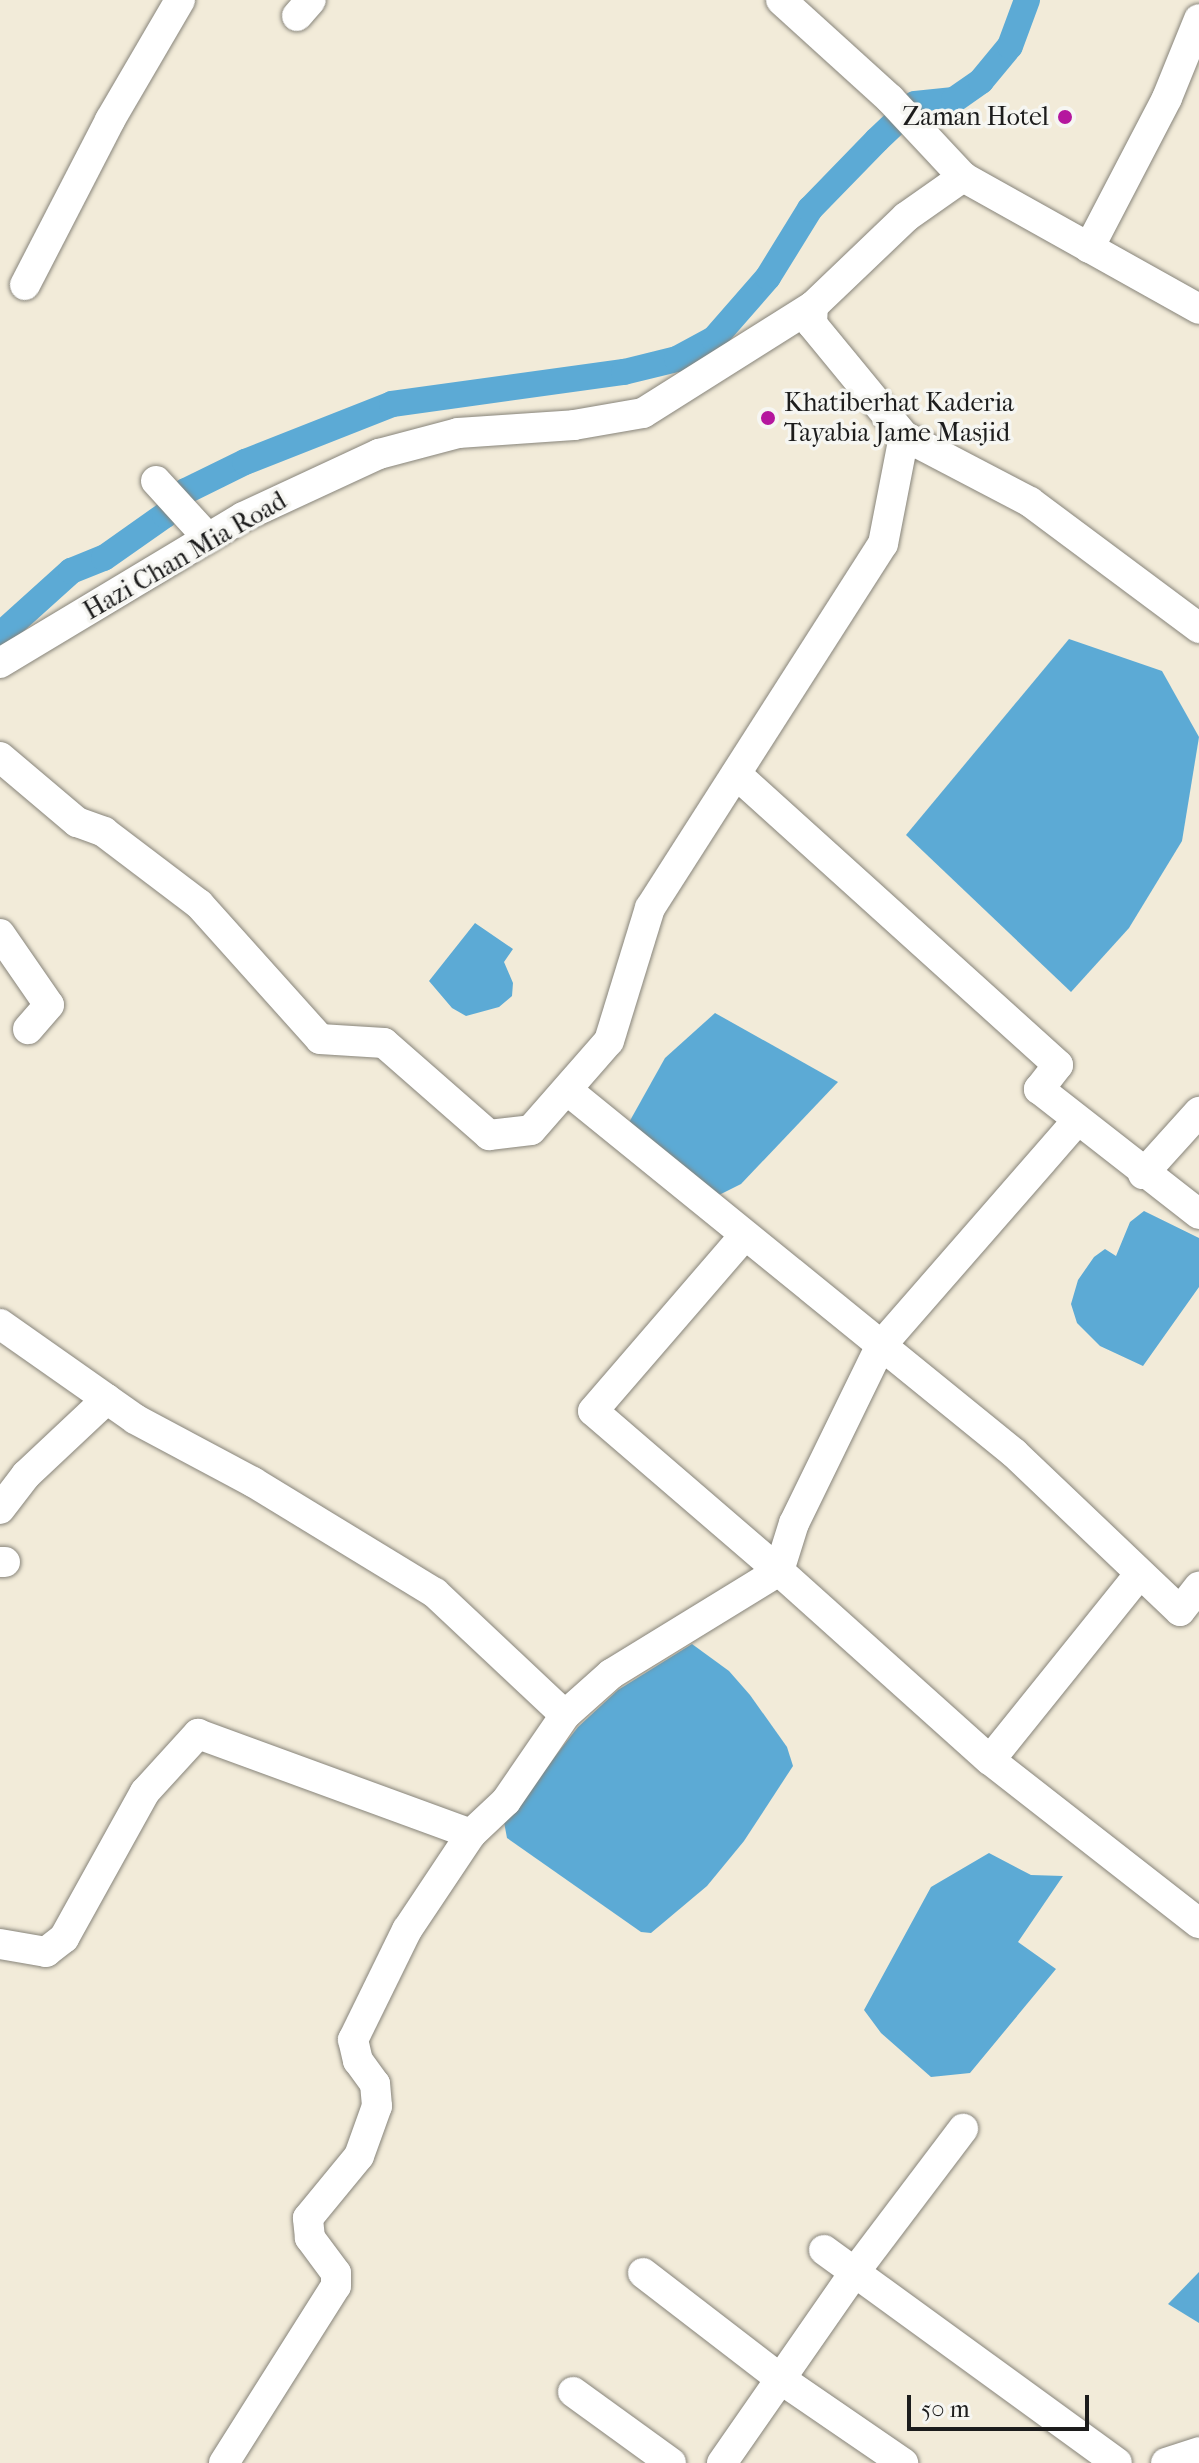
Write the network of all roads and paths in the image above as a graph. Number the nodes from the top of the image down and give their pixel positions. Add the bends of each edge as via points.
1 (180, 0) edge
2 (781, 0) edge
3 (1199, 19) edge
4 (963, 177) junction
5 (1089, 248) junction
6 (25, 285) dead end
7 (813, 306) junction
8 (1199, 309) edge
9 (904, 436) junction
10 (156, 481) dead end
11 (208, 538) junction
12 (1199, 628) edge
13 (0, 663) edge
14 (0, 757) edge
15 (736, 774) junction
16 (0, 934) edge
17 (28, 1029) dead end
18 (567, 1090) junction
19 (1199, 1112) edge
20 (1076, 1122) junction
21 (1143, 1174) junction
22 (1199, 1214) edge
23 (744, 1236) junction
24 (0, 1324) edge
25 (880, 1347) junction
26 (107, 1399) junction
27 (0, 1509) edge
28 (779, 1571) junction
29 (1138, 1576) junction
30 (1198, 1589) edge
31 (565, 1715) junction
32 (990, 1760) junction
33 (471, 1834) junction
34 (1199, 1923) edge
35 (0, 1944) edge
36 (963, 2129) dead end
37 (824, 2250) dead end
38 (643, 2273) dead end
39 (854, 2273) junction
40 (782, 2380) junction
41 (573, 2392) dead end
42 (1199, 2452) edge
43 (224, 2463) edge
44 (671, 2463) edge
45 (722, 2463) edge
46 (903, 2463) edge
47 (1117, 2463) edge
48 (1166, 2463) edge

1 - 6 street via 110,120
2 - 4 street via 890,99
3 - 5 street via 1167,98
4 - 5 street
4 - 7 street, Hazi Chan Mia Road via 906,217
5 - 8 street
7 - 9 street via 812,324
7 - 11 street, Hazi Chan Mia Road via 643,413 574,425 458,433 379,454
9 - 12 street via 1030,502
9 - 15 street via 883,544
10 - 11 street
11 - 13 street, Hazi Chan Mia Road
14 - 18 street via 77,822 104,832 199,904 320,1039 384,1043 489,1135 531,1130
15 - 18 street via 650,908 609,1041
15 - 20 street via 1058,1065 1039,1089
16 - 17 street via 49,1005
18 - 23 street
19 - 21 street
20 - 21 street
20 - 25 street
21 - 22 street
23 - 25 street
23 - 28 street via 593,1411
24 - 26 street
25 - 28 street via 794,1523
25 - 29 street via 1014,1453
26 - 27 street via 26,1475
26 - 31 street via 435,1593
28 - 31 street via 611,1674
28 - 32 street
29 - 30 street via 1180,1611
29 - 32 street
31 - 33 street via 506,1801
32 - 34 street
33 - 35 street via 198,1734 145,1792 64,1938 46,1952
33 - 43 street via 407,1930 353,2040 358,2061 375,2084 377,2106 359,2156 308,2218 307,2228 336,2273 336,2286
36 - 39 street
37 - 39 street
38 - 40 street
39 - 40 street
39 - 47 street
40 - 45 street
40 - 46 street
41 - 44 street
42 - 48 street

